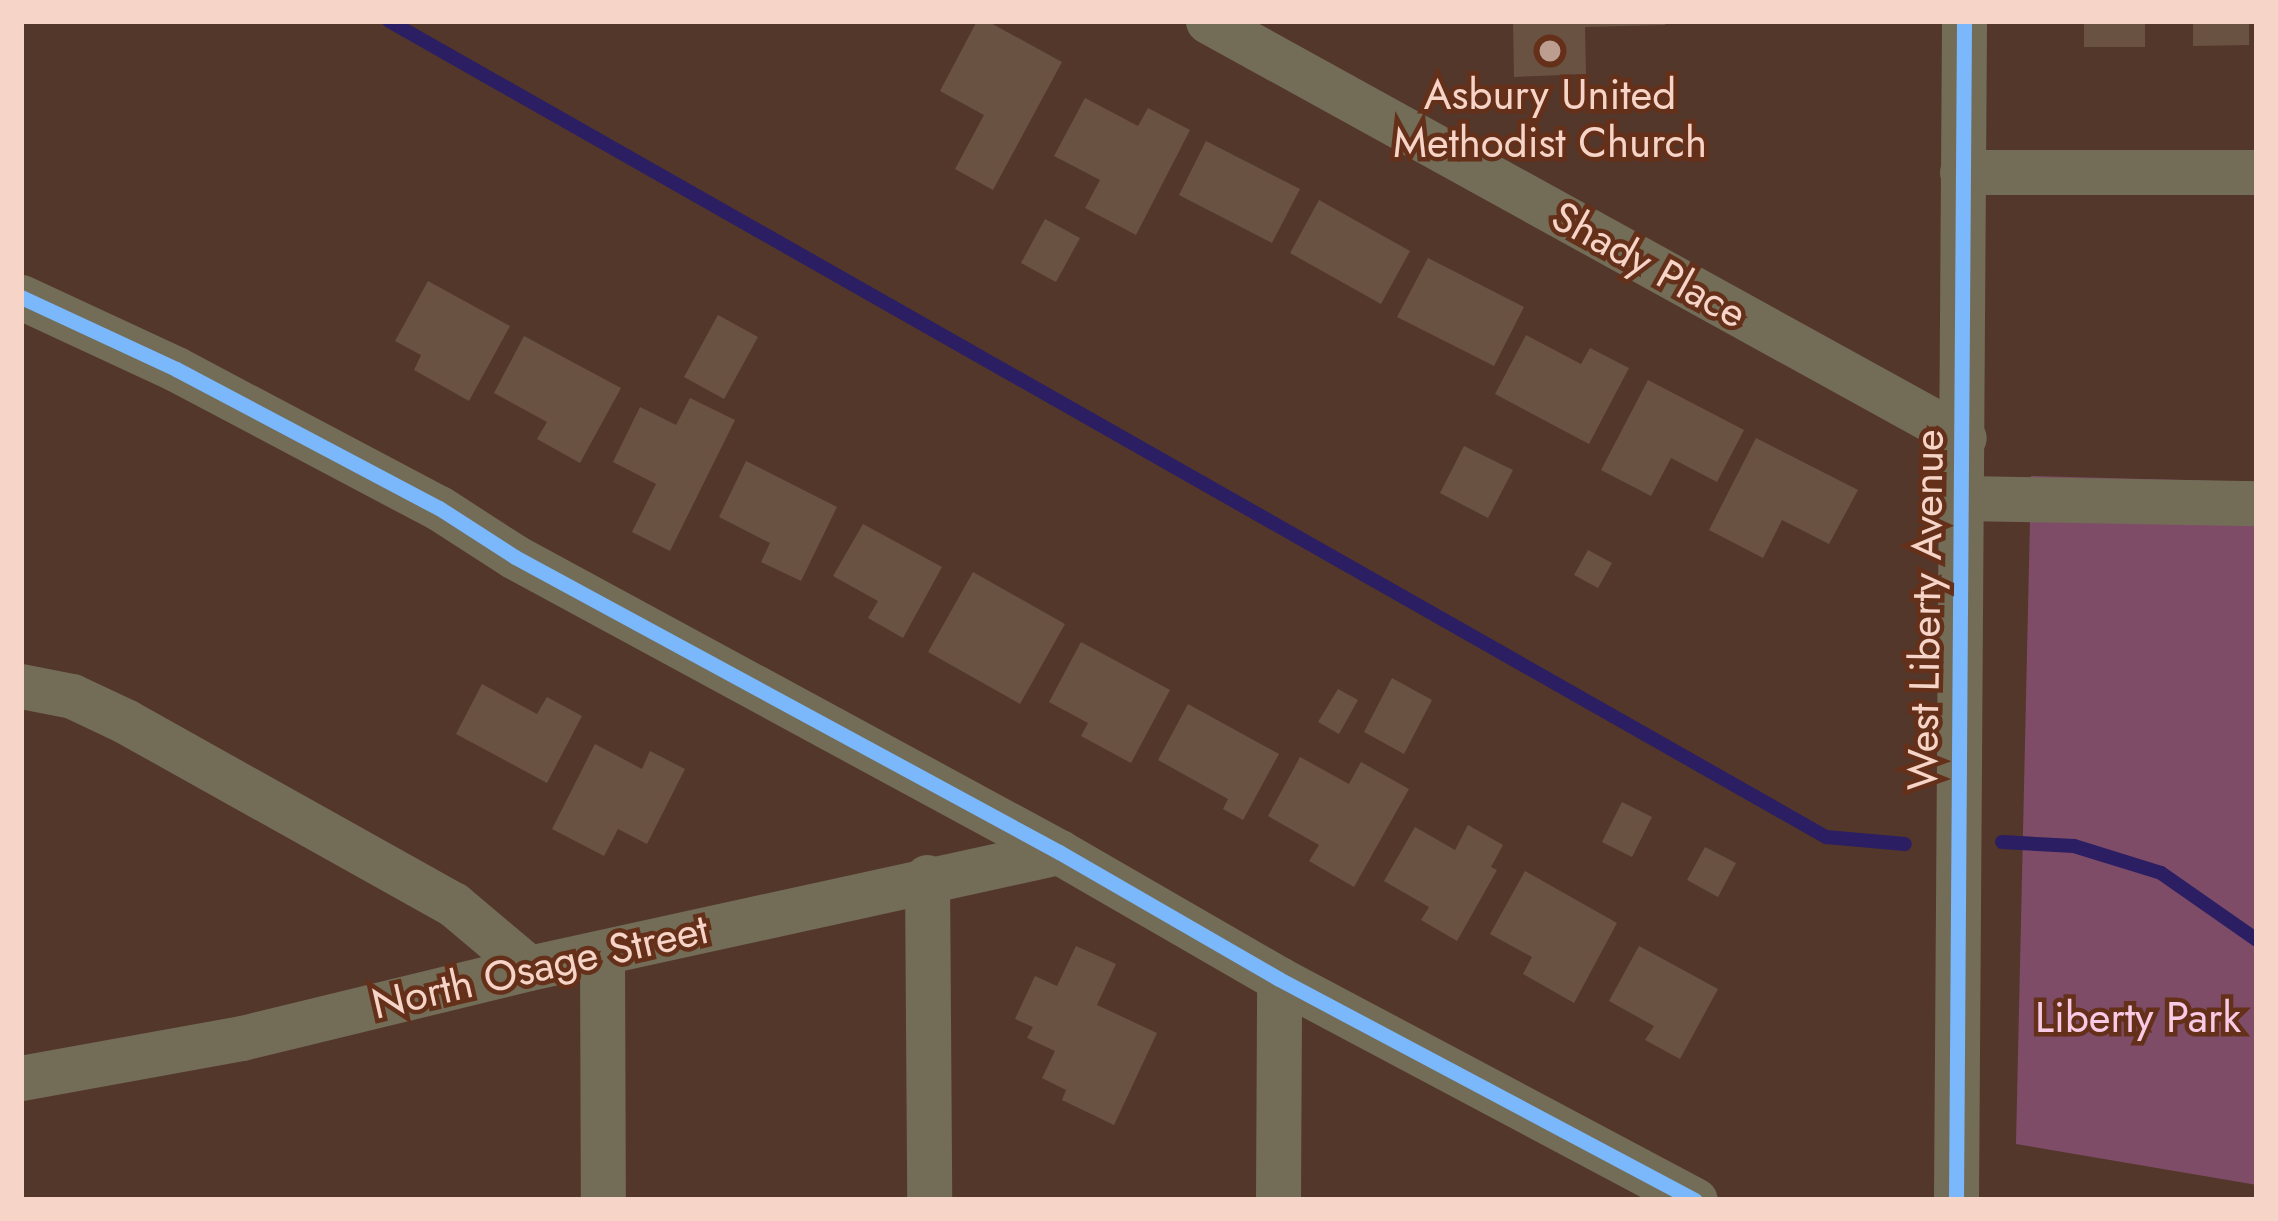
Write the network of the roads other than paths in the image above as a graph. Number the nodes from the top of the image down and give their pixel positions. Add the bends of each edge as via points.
1 (1208, 21) edge
2 (1964, 21) edge
3 (1962, 172) junction
4 (2257, 172) edge
5 (21, 297) edge
6 (1964, 437) junction
7 (1963, 498) junction
8 (2257, 503) edge
9 (21, 686) edge
10 (1059, 852) junction
11 (927, 877) junction
12 (602, 953) junction
13 (529, 968) junction
14 (1279, 979) junction
15 (21, 1078) edge
16 (602, 1200) edge
17 (928, 1200) edge
18 (1278, 1200) edge
19 (1695, 1200) edge
20 (1956, 1200) edge

1 - 6 street, Shady Place
2 - 3 street, West Liberty Avenue
3 - 4 street
3 - 6 street, West Liberty Avenue
5 - 10 street via 439,508 514,557
6 - 7 street, West Liberty Avenue
7 - 8 street
7 - 20 street, West Liberty Avenue
9 - 13 street via 72,695 125,721 454,904
10 - 11 street, North Osage Street
10 - 14 street
11 - 12 street, North Osage Street
11 - 17 street
12 - 13 street, North Osage Street
12 - 16 street
13 - 15 street, North Osage Street via 242,1038
14 - 18 street
14 - 19 street

